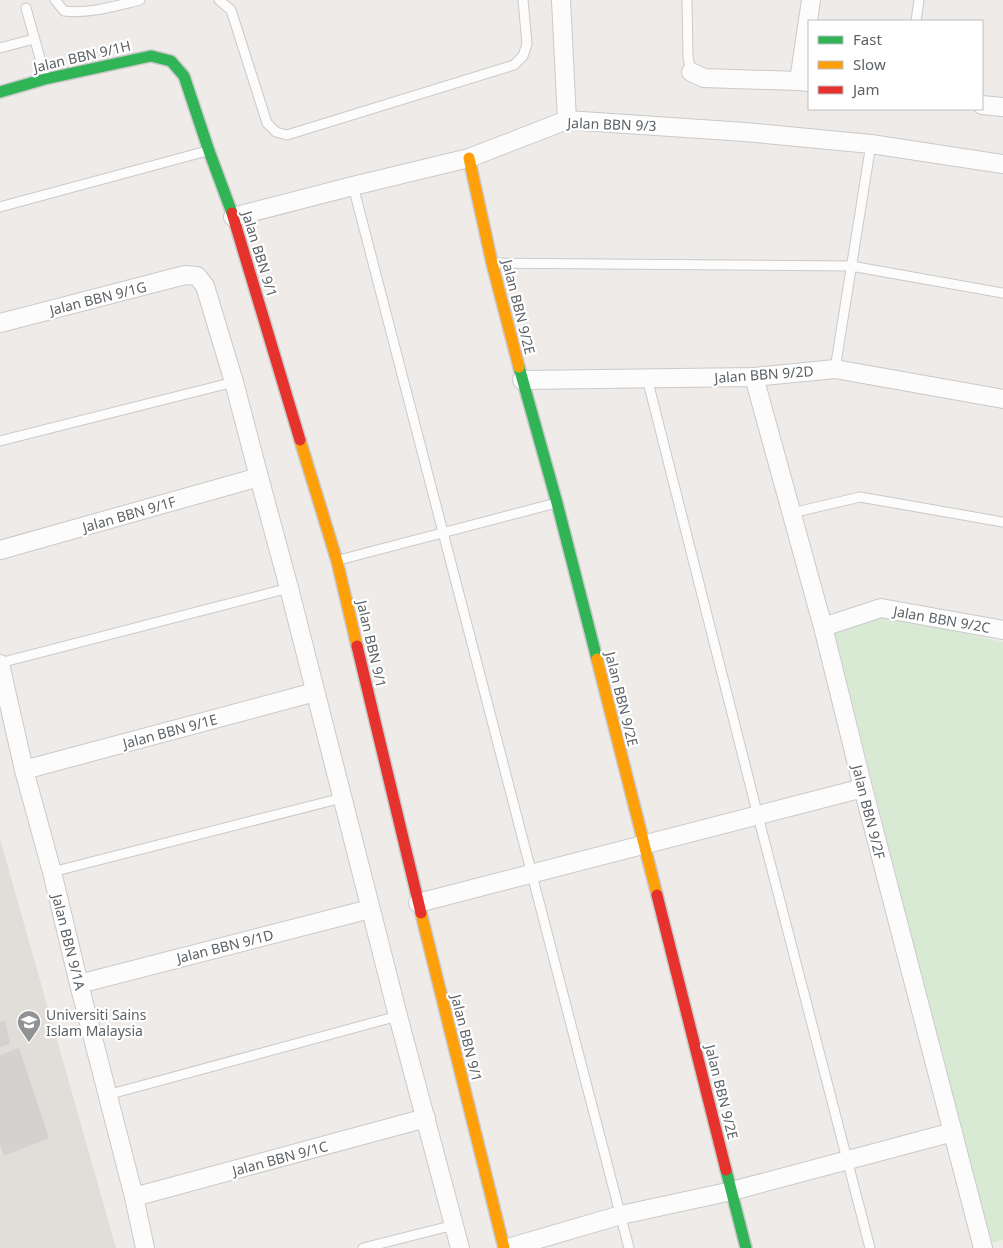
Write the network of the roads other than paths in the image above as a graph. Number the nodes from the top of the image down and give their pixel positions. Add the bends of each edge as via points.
1 (54, 0) edge
2 (140, 0) edge
3 (219, 0) edge
4 (523, 0) edge
5 (561, 0) edge
6 (687, 0) edge
7 (811, 0) edge
8 (919, 0) edge
9 (26, 8) dead end
10 (809, 20) edge
11 (916, 20) edge
12 (808, 35) edge
13 (34, 39) junction
14 (0, 48) edge
15 (171, 61) joint
16 (691, 72) joint
17 (46, 79) junction
18 (804, 81) edge
19 (0, 92) edge
20 (983, 105) edge
21 (1003, 107) edge
22 (567, 120) junction
23 (871, 144) junction
24 (209, 150) junction
25 (469, 158) junction
26 (1003, 164) edge
27 (353, 186) junction
28 (0, 207) edge
29 (233, 217) junction
30 (492, 263) junction
31 (851, 266) junction
32 (1003, 293) edge
33 (0, 323) edge
34 (835, 369) junction
35 (754, 377) junction
36 (647, 378) junction
37 (522, 380) junction
38 (234, 382) junction
39 (1003, 399) edge
40 (0, 442) edge
41 (258, 478) junction
42 (557, 502) junction
43 (792, 513) junction
44 (1003, 522) edge
45 (443, 533) junction
46 (0, 550) edge
47 (337, 561) junction
48 (289, 588) junction
49 (823, 627) junction
50 (1003, 630) edge
51 (0, 663) edge
52 (315, 692) junction
53 (24, 770) junction
54 (863, 788) junction
55 (342, 798) junction
56 (758, 816) junction
57 (644, 846) junction
58 (52, 872) junction
59 (532, 875) junction
60 (418, 903) junction
61 (370, 909) junction
62 (79, 984) junction
63 (398, 1016) junction
64 (107, 1095) junction
65 (426, 1118) junction
66 (953, 1132) junction
67 (848, 1160) junction
68 (732, 1191) junction
69 (134, 1197) junction
70 (621, 1215) junction
71 (454, 1225) junction
72 (146, 1248) edge
73 (363, 1248) edge
74 (460, 1248) edge
75 (506, 1248) edge
76 (629, 1248) edge
77 (746, 1248) edge
78 (870, 1248) edge
79 (983, 1248) edge

1 - 2 lane via 64,11 76,13
3 - 4 lane via 231,10 267,123 276,132 287,135 514,65 524,56 527,44
5 - 22 street
6 - 16 lane
7 - 10 street
8 - 11 lane
9 - 13 lane
12 - 18 street
13 - 14 lane
13 - 17 lane
15 - 17 street, Jalan BBN 9/1H via 151,56
15 - 24 street, Jalan BBN 9/1 via 184,76
16 - 18 street via 704,78
17 - 19 street, Jalan BBN 9/1H
20 - 21 street
22 - 23 street, Jalan BBN 9/3
22 - 25 street, Jalan BBN 9/3
23 - 26 street, Jalan BBN 9/3
23 - 31 lane
24 - 28 lane
24 - 29 street, Jalan BBN 9/1
25 - 27 street, Jalan BBN 9/3
25 - 30 street, Jalan BBN 9/2E
27 - 29 street, Jalan BBN 9/3
27 - 45 lane
29 - 47 street, Jalan BBN 9/1
30 - 31 lane
30 - 37 street, Jalan BBN 9/2E
31 - 32 lane
31 - 34 lane
33 - 38 street, Jalan BBN 9/1G via 185,276 197,276 205,286
34 - 35 street, Jalan BBN 9/2D
34 - 39 street, Jalan BBN 9/2D
35 - 36 street, Jalan BBN 9/2D
35 - 43 street, Jalan BBN 9/2F
36 - 37 street, Jalan BBN 9/2D
36 - 56 lane
37 - 42 street, Jalan BBN 9/2E
38 - 40 lane
38 - 41 street
41 - 46 street, Jalan BBN 9/1F
41 - 48 street
42 - 45 lane
42 - 57 street, Jalan BBN 9/2E
43 - 44 lane via 860,497
43 - 49 street, Jalan BBN 9/2F
45 - 47 lane
45 - 59 lane
47 - 60 street, Jalan BBN 9/1
48 - 51 lane
48 - 52 street
49 - 50 street, Jalan BBN 9/2C via 881,608
49 - 54 street, Jalan BBN 9/2F
51 - 53 street, Jalan BBN 9/1A
52 - 53 street, Jalan BBN 9/1E
52 - 55 street
53 - 58 street, Jalan BBN 9/1A
54 - 56 street
54 - 66 street, Jalan BBN 9/2F
55 - 58 lane
55 - 61 street
56 - 57 street
56 - 67 lane
57 - 59 street
57 - 68 street, Jalan BBN 9/2E
58 - 62 street, Jalan BBN 9/1A
59 - 60 street
59 - 70 lane
60 - 75 street, Jalan BBN 9/1
61 - 62 street, Jalan BBN 9/1D
61 - 63 street
62 - 64 street, Jalan BBN 9/1A
63 - 64 lane
63 - 65 street
64 - 69 street, Jalan BBN 9/1A
65 - 69 street, Jalan BBN 9/1C
65 - 71 street
66 - 67 street
66 - 79 street, Jalan BBN 9/2F
67 - 68 street
67 - 78 lane
68 - 70 street
68 - 77 street, Jalan BBN 9/2E
69 - 72 street, Jalan BBN 9/1A
70 - 75 street
70 - 76 lane
71 - 73 lane
71 - 74 street

